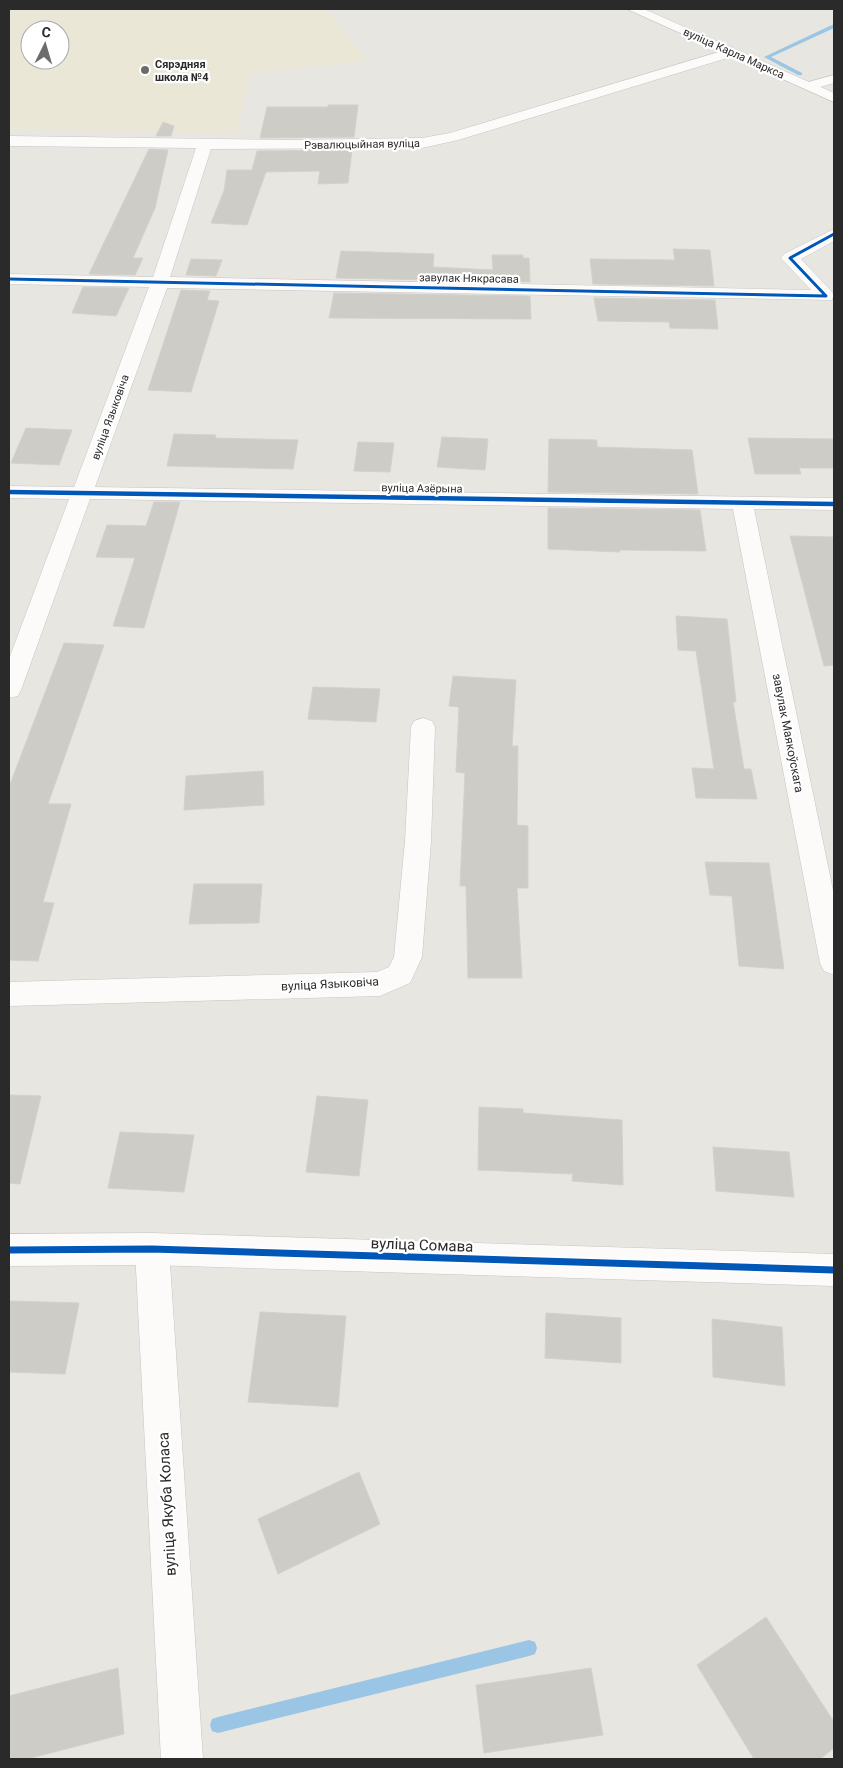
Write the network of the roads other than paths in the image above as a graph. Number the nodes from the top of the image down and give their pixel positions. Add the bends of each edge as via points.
1 (634, 9) edge
2 (732, 52) junction
3 (834, 80) edge
4 (810, 86) junction
5 (834, 98) edge
6 (9, 140) edge
7 (205, 143) junction
8 (834, 234) edge
9 (9, 279) edge
10 (160, 282) junction
11 (830, 300) edge
12 (9, 492) edge
13 (82, 494) junction
14 (742, 502) junction
15 (834, 504) edge
16 (9, 690) edge
17 (423, 727) dead end
18 (834, 963) edge
19 (9, 994) edge
20 (152, 1249) junction
21 (9, 1250) edge
22 (834, 1270) edge
23 (182, 1759) edge

1 - 2 street, вуліца Карла Маркса
2 - 4 street, вуліца Карла Маркса
2 - 7 street, Рэвалюцыйная вуліца via 422,144
3 - 4 street
4 - 5 street, вуліца Карла Маркса
6 - 7 street, Рэвалюцыйная вуліца
7 - 10 street, вуліца Языковіча
8 - 11 street, завулак Някрасава via 790,258
9 - 10 street, завулак Някрасава
10 - 11 street, завулак Някрасава
10 - 13 street, вуліца Языковіча
12 - 13 street, вуліца Азёрына
13 - 14 street, вуліца Азёрына
13 - 16 street, вуліца Языковіча
14 - 15 street, вуліца Азёрына
14 - 18 street, завулак Маякоўскага
17 - 19 street, вуліца Языковіча via 410,938 408,957 400,975 380,984
20 - 21 street, вуліца Сомава
20 - 22 street, вуліца Сомава
20 - 23 street, вуліца Якуба Коласа

